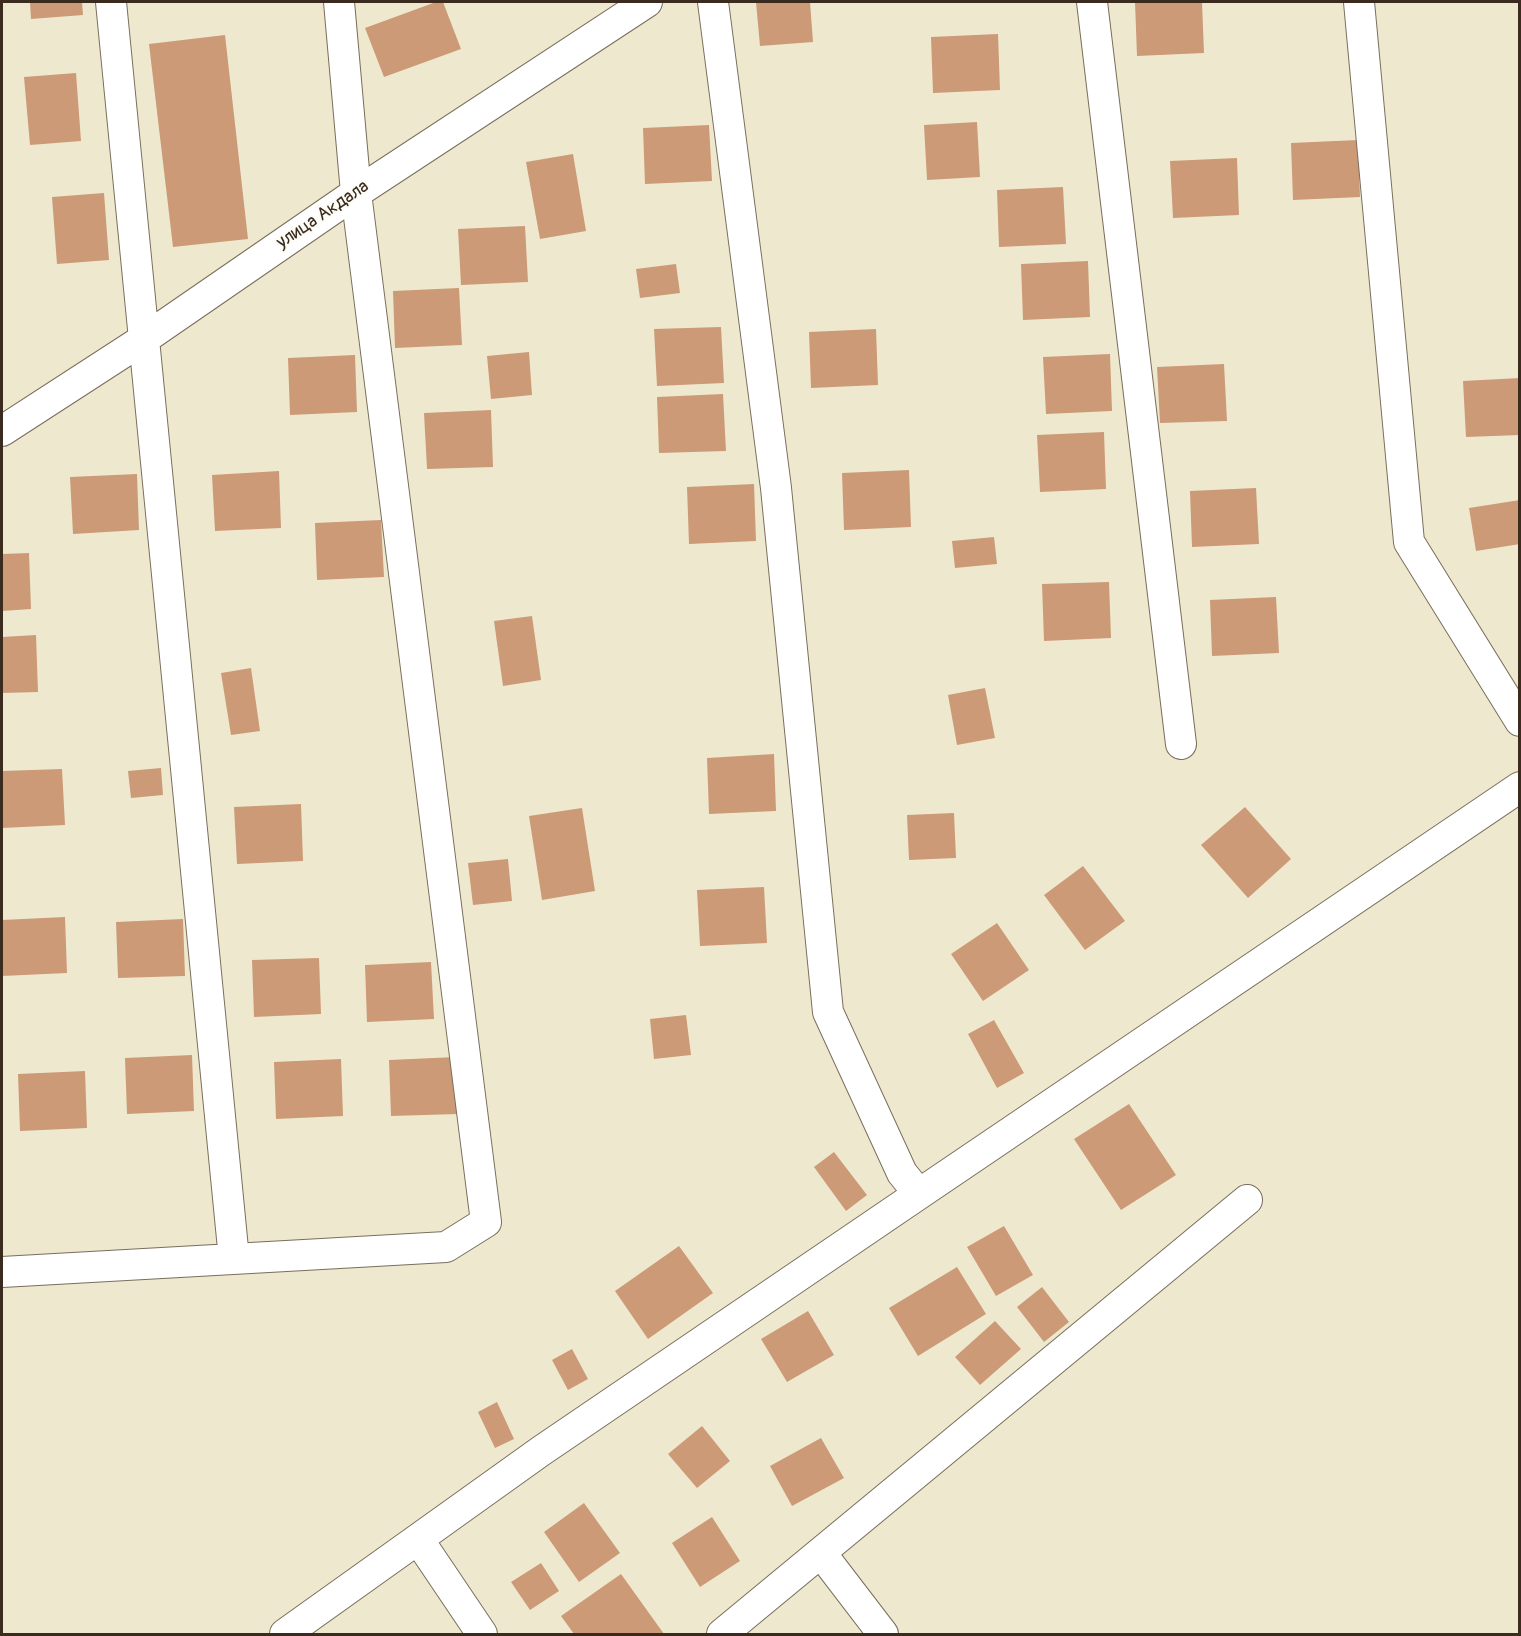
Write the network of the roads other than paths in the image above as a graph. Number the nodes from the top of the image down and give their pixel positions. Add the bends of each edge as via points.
1 (111, 2) edge
2 (339, 2) edge
3 (647, 2) edge
4 (713, 2) edge
5 (1092, 2) edge
6 (1359, 2) edge
7 (356, 192) junction
8 (144, 339) junction
9 (2, 431) edge
10 (1520, 721) edge
11 (1181, 744) dead end
12 (1520, 787) edge
13 (919, 1194) junction
14 (1246, 1200) dead end
15 (234, 1259) junction
16 (2, 1272) edge
17 (418, 1539) junction
18 (821, 1553) junction
19 (285, 1635) edge
20 (482, 1635) edge
21 (722, 1635) edge
22 (883, 1635) edge

1 - 8 street
2 - 7 street
3 - 7 street, улица Акдала
4 - 13 street via 776,488 828,1012 902,1173
5 - 11 street
6 - 10 street via 1409,542
7 - 8 street, улица Акдала
7 - 15 street via 486,1222 446,1247
8 - 9 street, улица Акдала
8 - 15 street
12 - 13 street
13 - 17 street
14 - 18 street
15 - 16 street
17 - 19 street
17 - 20 street
18 - 21 street
18 - 22 street

